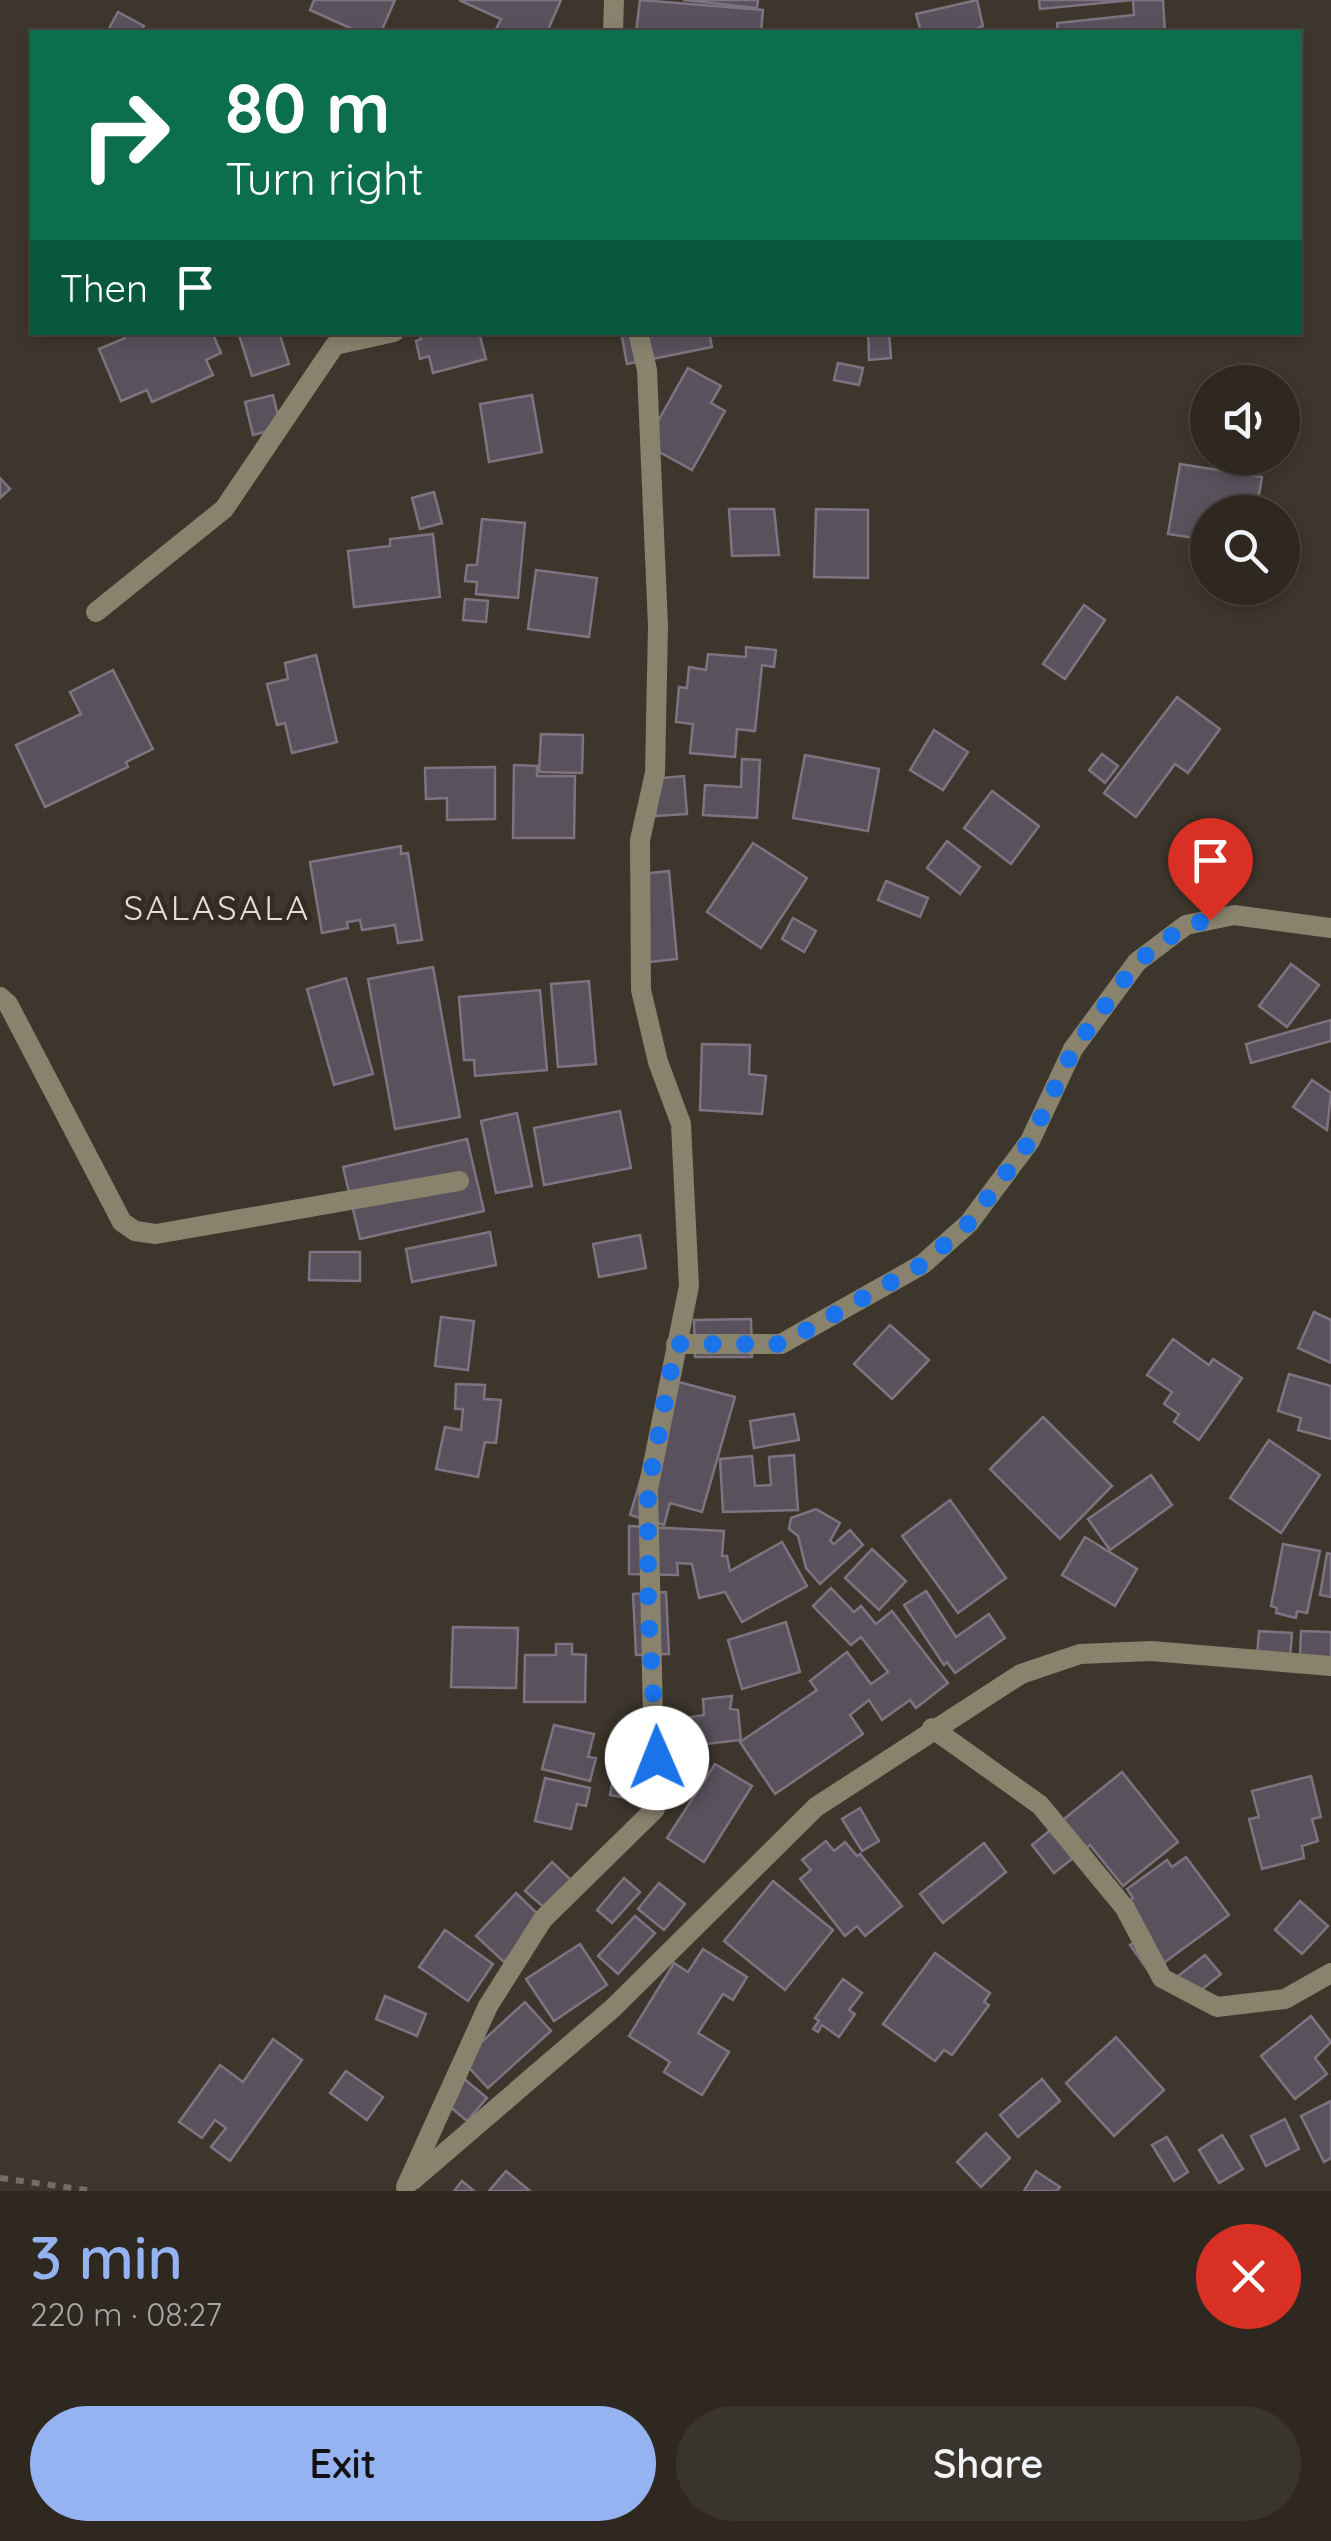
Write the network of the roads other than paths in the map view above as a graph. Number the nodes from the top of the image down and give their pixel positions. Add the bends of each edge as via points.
1 (614, 0) edge
2 (614, 30) edge
3 (380, 335) edge
4 (639, 335) edge
5 (96, 612) dead end
6 (1331, 928) edge
7 (0, 997) edge
8 (459, 1181) dead end
9 (676, 1344) junction
10 (1328, 1671) edge
11 (932, 1728) junction
12 (1331, 1973) edge
13 (404, 2189) edge

1 - 2 street
3 - 5 street via 335,345 224,509
4 - 9 street via 646,370 658,626 655,772 640,840 641,990 681,1124 689,1286
6 - 9 street via 1234,915 1186,925 1137,962 1073,1050 1030,1141 969,1223 923,1264 782,1344
7 - 8 street via 93,1173 122,1222 135,1231 156,1234
9 - 13 street via 648,1489 656,1809 543,1919 488,2006
10 - 11 street via 1152,1651 1080,1654 1022,1674
11 - 12 street via 1040,1805 1125,1908 1162,1978 1217,2007 1284,1999
11 - 13 street via 816,1807 613,2008

